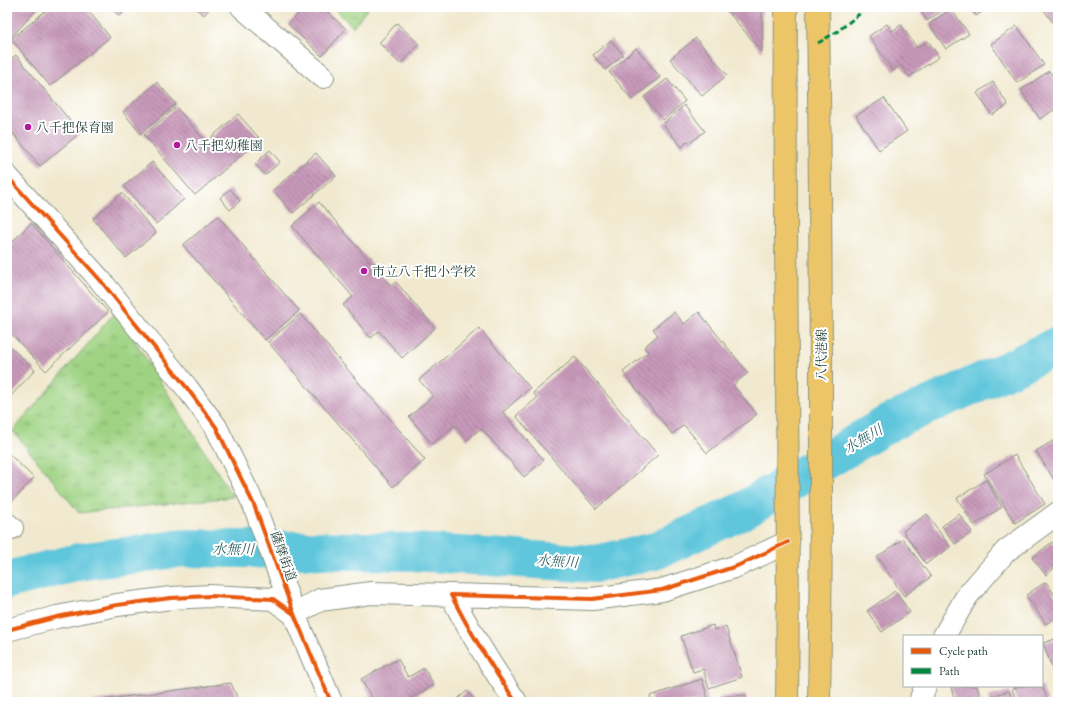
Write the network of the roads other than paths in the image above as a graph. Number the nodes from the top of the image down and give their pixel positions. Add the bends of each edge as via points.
1 (242, 7) edge
2 (786, 7) edge
3 (818, 7) edge
4 (323, 77) dead end
5 (7, 176) edge
6 (1058, 513) edge
7 (788, 542) junction
8 (451, 595) junction
9 (294, 614) junction
10 (7, 630) edge
11 (945, 635) edge
12 (925, 687) edge
13 (331, 702) edge
14 (516, 702) edge
15 (787, 702) edge
16 (819, 702) edge
17 (920, 702) edge

1 - 4 street
2 - 7 main road
3 - 16 main road, 八代港線 via 821,429
5 - 9 street, 薩摩街道 via 101,280 216,427 254,505
6 - 11 street via 1006,551 967,596
7 - 8 street via 737,566 662,590 592,599
7 - 15 main road
8 - 9 street via 371,593 320,600
8 - 14 street via 482,651
9 - 10 street via 273,599 210,596 171,598 117,605
9 - 13 street, 薩摩街道
12 - 17 street

